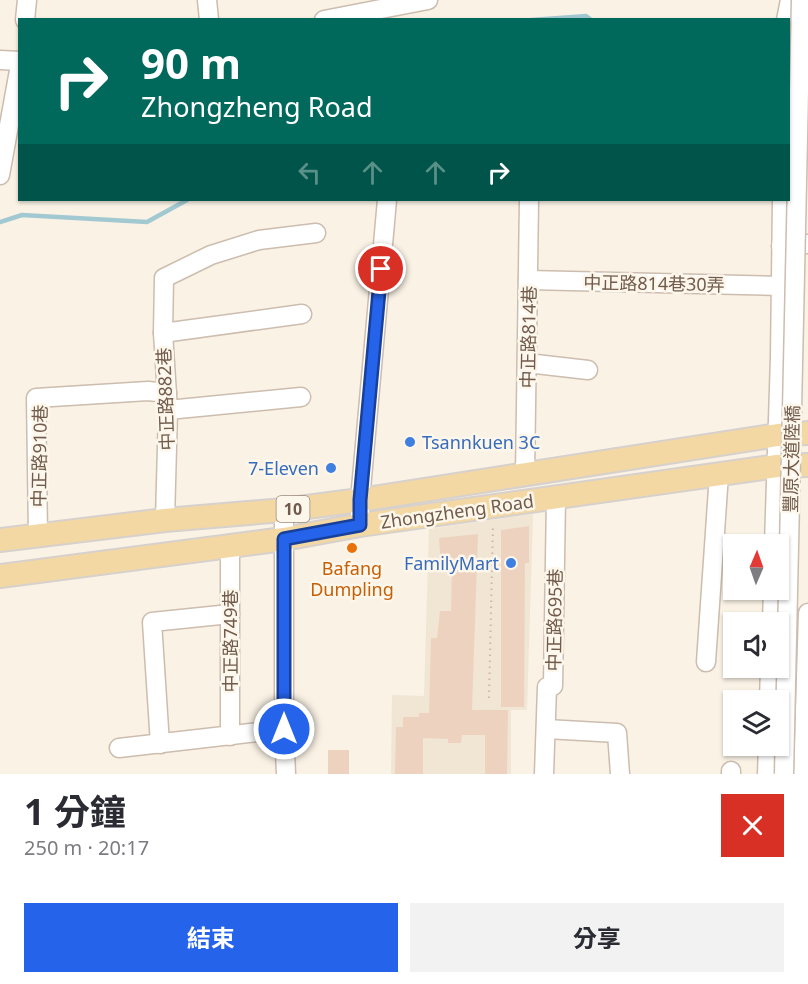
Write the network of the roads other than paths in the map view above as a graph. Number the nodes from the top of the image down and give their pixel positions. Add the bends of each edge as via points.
1 (27, 0) edge
2 (207, 0) edge
3 (428, 0) edge
4 (790, 0) edge
5 (801, 0) edge
6 (403, 8) edge
7 (25, 18) edge
8 (209, 18) edge
9 (337, 18) edge
10 (786, 18) edge
11 (0, 60) edge
12 (18, 63) edge
13 (18, 74) edge
14 (0, 176) edge
15 (387, 201) edge
16 (530, 201) edge
17 (780, 201) edge
18 (316, 233) dead end
19 (808, 244) edge
20 (781, 246) junction
21 (528, 280) junction
22 (780, 286) junction
23 (302, 314) dead end
24 (163, 333) junction
25 (527, 363) junction
26 (588, 370) dead end
27 (301, 397) dead end
28 (168, 401) junction
29 (808, 434) edge
30 (778, 435) junction
31 (808, 465) edge
32 (777, 466) junction
33 (719, 474) junction
34 (525, 476) junction
35 (556, 497) junction
36 (360, 500) junction
37 (284, 510) junction
38 (165, 520) junction
39 (360, 525) junction
40 (38, 534) junction
41 (774, 534) edge
42 (284, 539) junction
43 (0, 540) edge
44 (230, 546) junction
45 (0, 576) edge
46 (808, 613) edge
47 (230, 614) junction
48 (706, 662) dead end
49 (284, 729) junction
50 (546, 729) junction
51 (230, 736) junction
52 (160, 744) junction
53 (119, 748) dead end
54 (768, 756) edge
55 (286, 774) edge
56 (544, 774) edge
57 (620, 774) edge
58 (767, 774) edge
59 (784, 774) edge
60 (803, 774) edge

1 - 7 street
2 - 8 street
3 - 6 street
4 - 10 street
5 - 59 street, 豐原大道陸橋, bridge
6 - 9 street
11 - 12 street
13 - 14 street
15 - 36 street
16 - 21 street, 中正路814巷
17 - 20 street
18 - 24 street, 中正路882巷 via 259,240 212,255 164,278
19 - 20 street
20 - 22 street
21 - 22 street, 中正路814巷30弄
21 - 25 street, 中正路814巷
22 - 30 street
23 - 24 street
24 - 28 street, 中正路882巷
25 - 26 street
25 - 34 street, 中正路814巷
27 - 28 street
28 - 38 street, 中正路882巷
28 - 40 street, 中正路910巷 via 148,391 36,398
29 - 30 main road, Zhongzheng Road / 10
30 - 32 street
30 - 34 main road, Zhongzheng Road / 10
31 - 32 main road, Zhongzheng Road / 10
32 - 33 main road, Zhongzheng Road / 10
32 - 41 street
33 - 35 main road, Zhongzheng Road / 10
33 - 48 street
34 - 36 main road, Zhongzheng Road / 10
35 - 39 main road, Zhongzheng Road / 10
35 - 50 street, 中正路695巷 via 554,686 547,687
36 - 37 main road, Zhongzheng Road / 10
36 - 39 street
37 - 38 main road, Zhongzheng Road / 10
37 - 42 street
38 - 40 main road, Zhongzheng Road / 10
39 - 42 main road, Zhongzheng Road / 10
40 - 43 main road, Zhongzheng Road / 10
42 - 44 main road, Zhongzheng Road / 10
42 - 49 street
44 - 45 main road, Zhongzheng Road / 10
44 - 47 street, 中正路749巷
46 - 60 street
47 - 51 street, 中正路749巷
47 - 52 street via 152,622
49 - 51 street
49 - 55 street
50 - 56 street, 中正路695巷
50 - 57 street via 617,734
51 - 52 street
52 - 53 street
54 - 58 street

